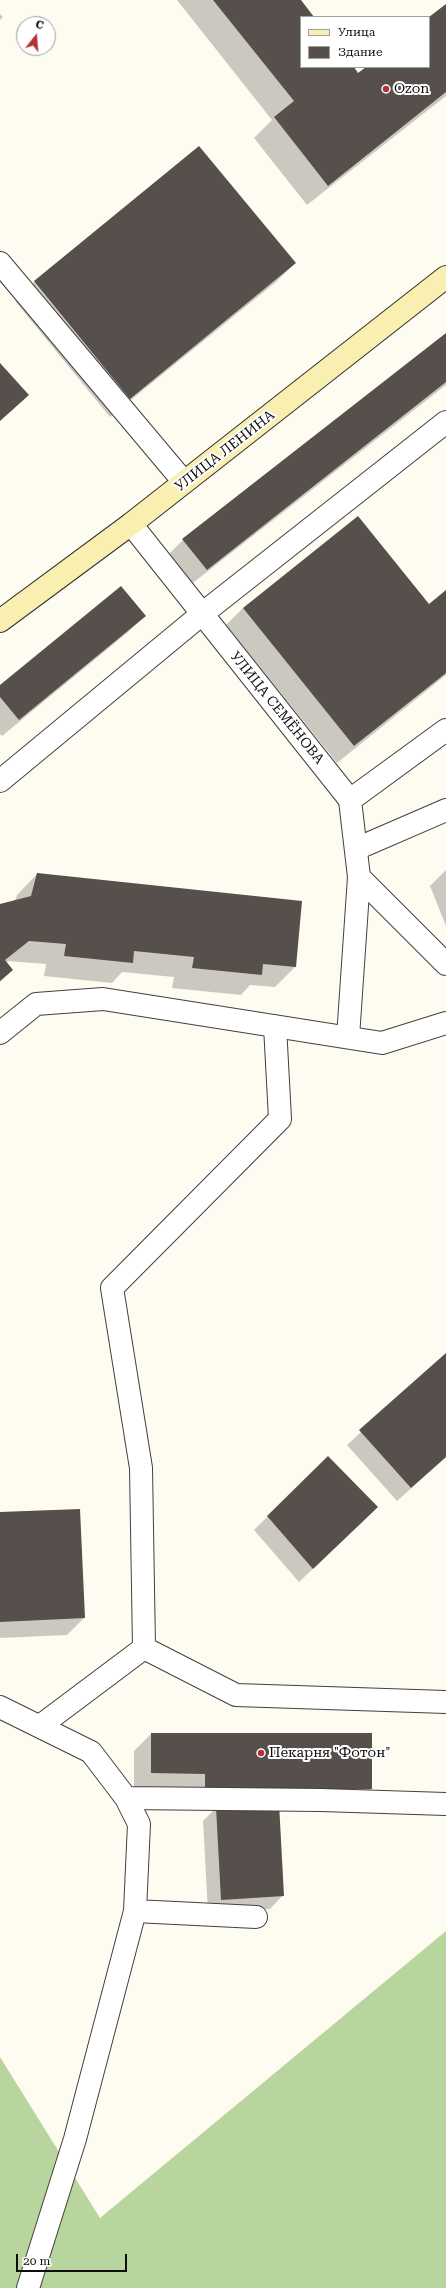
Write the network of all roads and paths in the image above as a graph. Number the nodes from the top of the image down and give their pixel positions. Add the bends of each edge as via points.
1 (0, 263) edge
2 (446, 277) edge
3 (446, 422) edge
4 (184, 482) junction
5 (131, 524) junction
6 (202, 614) junction
7 (0, 621) edge
8 (446, 730) edge
9 (0, 781) edge
10 (350, 800) junction
11 (446, 810) edge
12 (356, 849) junction
13 (359, 877) junction
14 (446, 964) edge
15 (446, 1023) edge
16 (275, 1026) junction
17 (0, 1033) edge
18 (348, 1037) junction
19 (144, 1648) junction
20 (446, 1702) edge
21 (0, 1707) edge
22 (40, 1726) junction
23 (126, 1798) junction
24 (446, 1804) edge
25 (135, 1911) junction
26 (256, 1917) dead end
27 (28, 2288) edge

1 - 4 street
2 - 4 main road, УЛИЦА ЛЕНИНА
3 - 6 street
4 - 5 main road, УЛИЦА ЛЕНИНА
5 - 6 street, УЛИЦА СЕМЁНОВА
5 - 7 main road, УЛИЦА ЛЕНИНА
6 - 9 street
6 - 10 street, УЛИЦА СЕМЁНОВА
8 - 10 street
10 - 12 street
11 - 12 street
12 - 13 street
13 - 14 street
13 - 18 street
15 - 18 street via 382,1043
16 - 17 street via 103,998 36,1004
16 - 18 street
16 - 19 street via 280,1119 112,1288 141,1468
19 - 20 street via 236,1695
19 - 22 street
21 - 22 street
22 - 23 street via 91,1752
23 - 24 street
23 - 25 street via 139,1824
25 - 26 street
25 - 27 street via 75,2139

